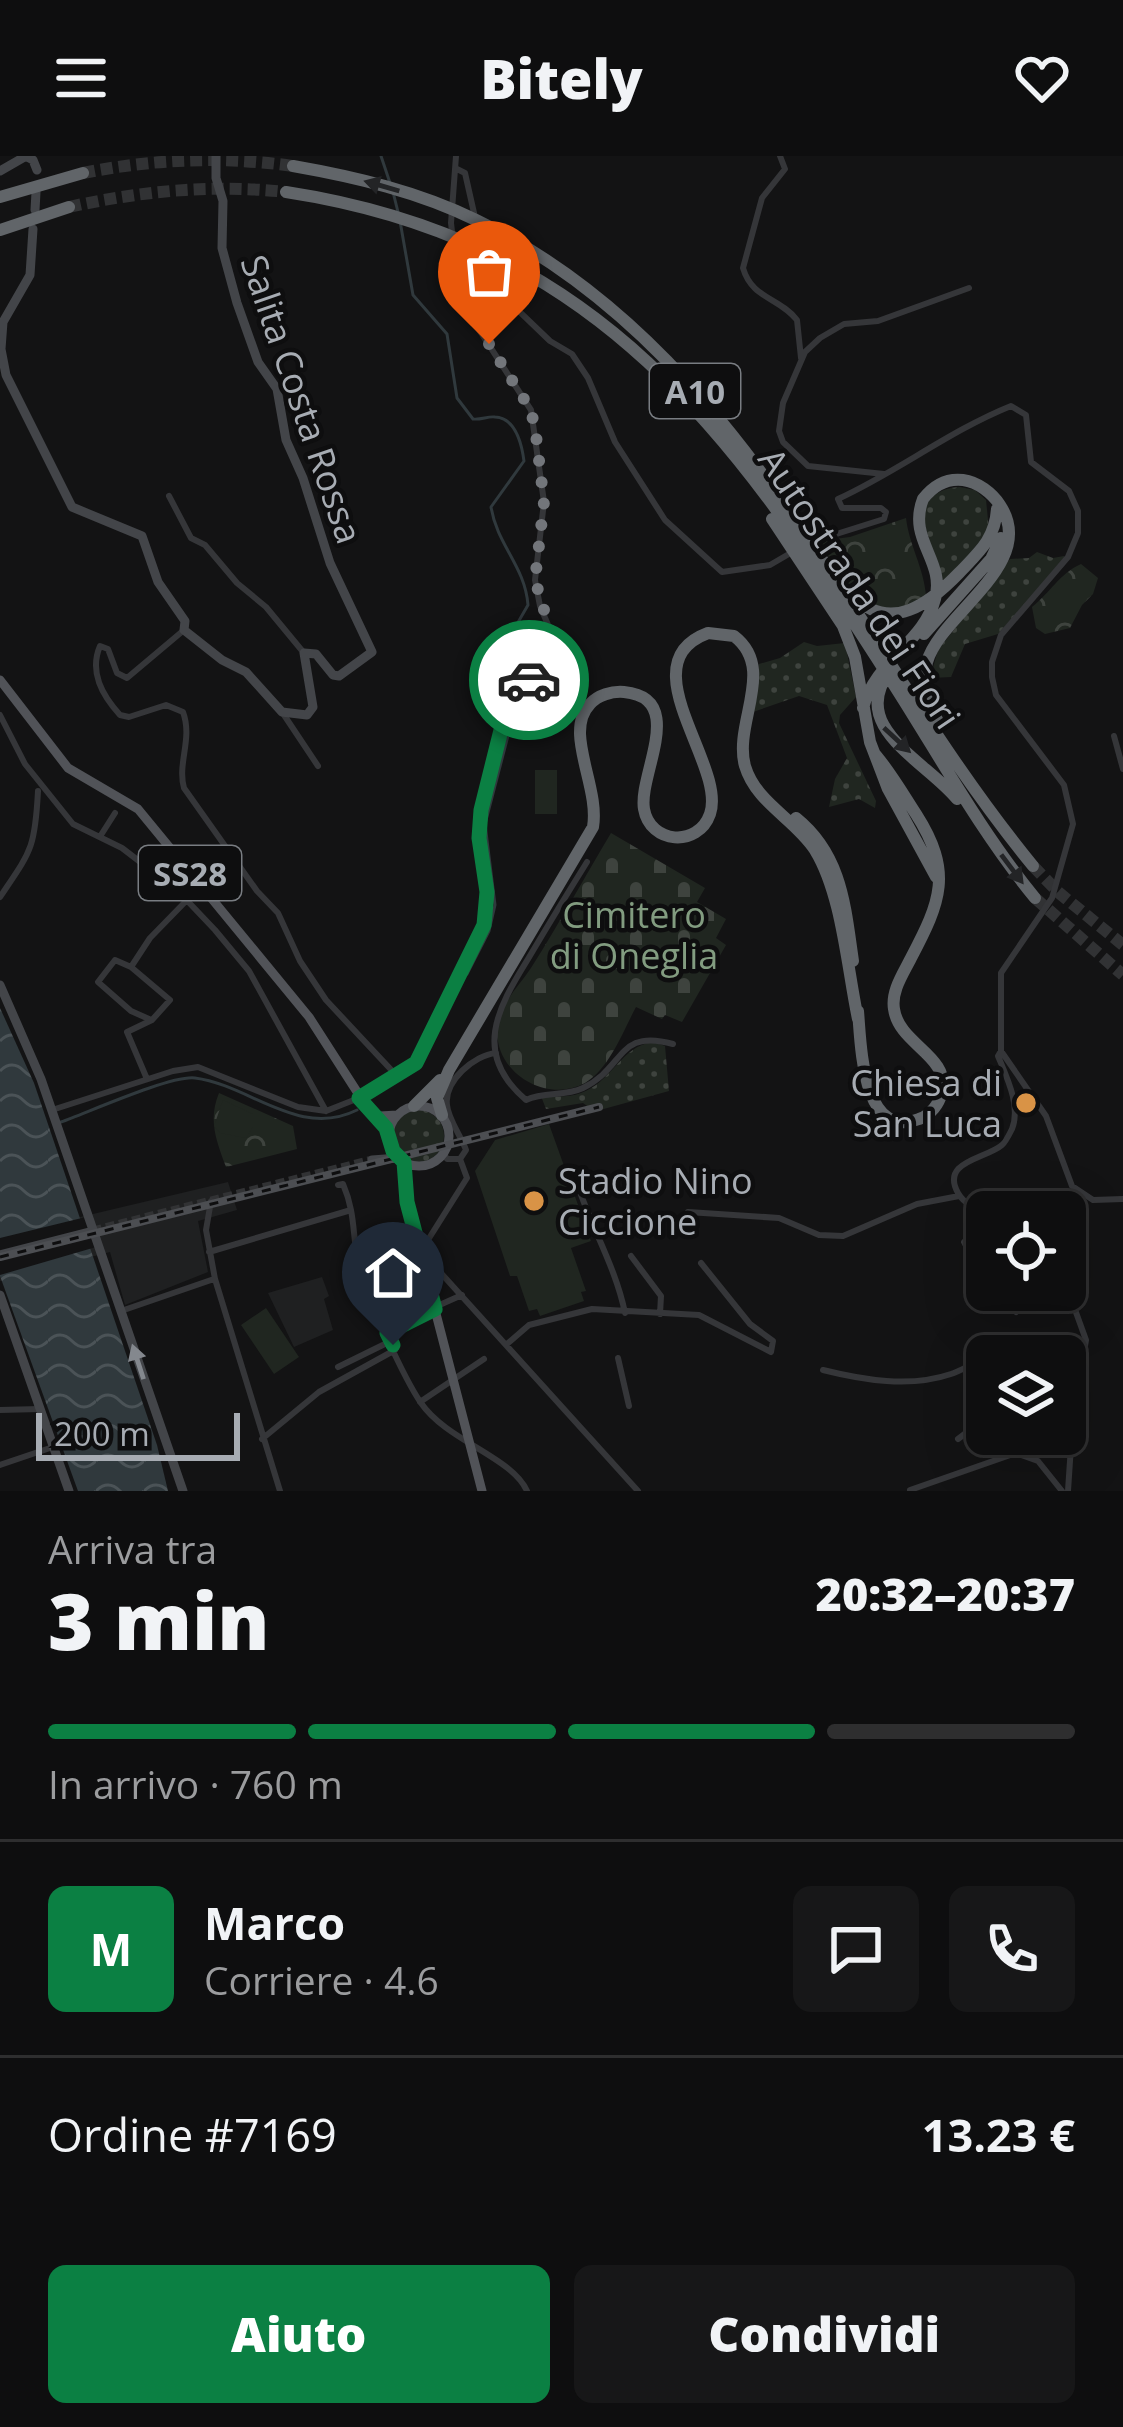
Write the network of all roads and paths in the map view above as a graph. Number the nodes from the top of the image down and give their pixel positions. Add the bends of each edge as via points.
1 (216, 156) edge
2 (456, 156) edge
3 (780, 156) edge
4 (293, 166) dead end
5 (457, 169) junction
6 (37, 170) dead end
7 (0, 171) edge
8 (83, 173) tunnel mouth
9 (36, 192) dead end
10 (286, 192) tunnel mouth
11 (0, 197) edge
12 (69, 207) tunnel mouth
13 (34, 210) dead end
14 (33, 229) dead end
15 (0, 230) edge
16 (969, 288) dead end
17 (800, 364) junction
18 (887, 474) junction
19 (169, 496) dead end
20 (995, 503) junction
21 (797, 540) junction
22 (822, 560) junction
23 (184, 630) junction
24 (304, 653) junction
25 (895, 678) junction
26 (0, 680) edge
27 (862, 708) junction
28 (282, 712) junction
29 (0, 715) edge
30 (1114, 736) dead end
31 (318, 766) dead end
32 (961, 768) junction
33 (1123, 769) edge
34 (38, 790) dead end
35 (115, 813) dead end
36 (100, 837) junction
37 (990, 839) junction
38 (587, 862) dead end
39 (1034, 866) tunnel mouth
40 (0, 897) edge
41 (1035, 898) tunnel mouth
42 (187, 900) junction
43 (131, 968) junction
44 (0, 985) edge
45 (152, 1020) junction
46 (673, 1044) dead end
47 (1001, 1051) junction
48 (496, 1053) junction
49 (449, 1070) junction
50 (398, 1076) junction
51 (147, 1079) junction
52 (359, 1098) junction
53 (414, 1106) junction
54 (52, 1110) junction
55 (326, 1111) junction
56 (370, 1112) junction
57 (397, 1115) junction
58 (442, 1115) junction
59 (389, 1139) junction
60 (443, 1154) junction
61 (460, 1159) junction
62 (401, 1160) junction
63 (421, 1166) junction
64 (338, 1185) dead end
65 (405, 1186) junction
66 (578, 1186) dead end
67 (959, 1196) junction
68 (1123, 1199) edge
69 (211, 1201) dead end
70 (966, 1203) edge
71 (352, 1210) junction
72 (688, 1211) dead end
73 (93, 1232) tunnel mouth
74 (415, 1232) junction
75 (421, 1250) junction
76 (209, 1252) junction
77 (0, 1255) edge
78 (631, 1256) dead end
79 (701, 1264) dead end
80 (358, 1265) junction
81 (215, 1279) junction
82 (0, 1295) edge
83 (462, 1295) junction
84 (435, 1308) junction
85 (1076, 1311) edge
86 (121, 1312) junction
87 (625, 1313) junction
88 (660, 1314) junction
89 (391, 1341) junction
90 (507, 1344) junction
91 (618, 1358) dead end
92 (484, 1359) dead end
93 (338, 1367) dead end
94 (966, 1368) edge
95 (823, 1370) dead end
96 (453, 1378) junction
97 (420, 1402) junction
98 (629, 1406) dead end
99 (0, 1409) edge
100 (40, 1409) junction
101 (966, 1433) edge
102 (262, 1439) junction
103 (958, 1439) dead end
104 (54, 1447) junction
105 (471, 1448) junction
106 (0, 1466) edge
107 (910, 1490) edge
108 (69, 1491) edge
109 (183, 1491) edge
110 (280, 1491) edge
111 (482, 1491) edge
112 (526, 1491) edge
113 (638, 1491) edge
114 (1065, 1491) edge

1 - 24 street, Salita Costa Rossa via 222,248 237,303 258,362 278,389 286,440 372,652 339,676
2 - 5 street
3 - 17 street via 785,169 761,198 742,268 757,293 797,320
21 -> 4 highway, Autostrada dei Fiori / A10 via 754,464 681,376 563,271 449,208
5 - 18 street via 470,187 500,295 572,354 630,468 665,520 715,569 770,565 820,537 882,520 881,508 838,502
5 - 50 street via 451,223 465,308 531,410 544,502 535,580 554,643 506,710 481,810 484,925 423,1052
6 - 7 street via 26,156
8 - 11 highway
9 - 13 street
10 - 21 highway, Autostrada dei Fiori / A10 via 442,230 556,288 664,375
12 - 15 highway
14 - 23 street via 30,274 1,332 6,375 72,507 142,536
16 - 17 street via 878,321 844,324
17 - 18 street via 780,417 783,442 808,466
18 - 47 street via 1014,406 1026,415 1031,462 1064,485 1078,511 1071,552 1001,635 992,662 996,695 1064,785 1073,824 1052,898 1001,973
19 - 24 street via 191,538
20 - 22 highway via 993,535 925,605 907,612 884,614 859,602
20 - 27 highway via 976,484 956,479 923,499 919,532 937,577 935,601 877,674
20 - 32 highway via 1006,519 1005,554 941,635 925,674 929,702
20 -> 37 highway via 1002,533 995,553 888,674 876,703 886,733 944,783
21 - 22 highway, Autostrada dei Fiori / A10
21 - 25 highway, Autostrada dei Fiori / A10
21 - 27 highway via 855,656
22 - 25 highway, Autostrada dei Fiori / A10
23 - 28 street via 246,672
23 - 50 street via 127,678 100,646 96,676 120,716 166,705 183,712 183,786 278,913 335,1010
24 - 28 street via 312,712
25 - 32 highway, Autostrada dei Fiori / A10
25 - 37 highway, Autostrada dei Fiori / A10
26 - 52 main road, SS28 via 68,767 138,809 310,1018
27 - 49 highway via 888,789 939,890 894,1002 904,1035 941,1073 942,1093 927,1115 898,1121 874,1105 837,872 808,827 748,775 742,746 752,658 734,636 714,632 702,634 677,663 712,800 707,820 693,834 666,837 652,828 643,798 658,727 649,704 619,692 591,702 578,732 595,797 592,827
28 - 31 street
29 - 36 street via 66,817
30 - 33 street
32 - 39 highway, Autostrada dei Fiori / A10
34 - 40 street via 32,848
35 - 36 street
36 - 42 street
37 -> 41 highway, Autostrada dei Fiori / A10
38 - 48 street via 504,995
42 - 43 street
42 - 55 street via 249,971
43 - 45 street via 170,1000
43 - 45 street via 115,959 98,982
44 - 54 street
45 - 51 street via 128,1032
46 - 48 street via 634,1041 583,1088 526,1100 508,1085
47 - 67 street via 1013,1125 1000,1147 957,1169
47 - 68 street via 1046,1116 1072,1186 1093,1200
48 - 61 street via 470,1062 448,1095 466,1154
49 - 53 highway
49 - 58 highway via 437,1098
50 - 52 street
51 - 54 street
51 - 55 street via 198,1067
52 - 55 street
52 - 56 main road, SS28
53 - 57 main road
53 - 58 main road
54 - 86 street
56 - 57 main road
56 - 59 main road, SS28
57 - 59 main road
58 - 60 main road via 449,1134
59 - 62 main road
59 - 62 street via 372,1160
60 - 61 street
60 - 63 main road
61 - 75 street via 467,1178
62 - 63 main road
62 - 65 main road
63 - 65 main road
64 - 71 street
65 - 74 main road
66 - 87 street
67 - 70 street
67 - 72 street via 917,1204 843,1236 778,1218
69 - 76 street
71 - 76 street
71 - 80 street
73 - 77 street
74 - 75 main road
74 - 80 street
75 - 83 street
75 - 84 main road
76 - 81 street
78 - 88 street via 661,1295
79 - 88 street via 773,1341 771,1352 699,1315
80 - 89 street
81 - 86 street
81 - 102 street
82 - 100 street
83 - 84 street
83 - 90 street
84 - 89 street
84 - 96 main road
85 - 114 street via 1086,1340
109 -> 86 street
87 - 88 street
87 - 90 street via 569,1312 530,1325
89 - 93 street
89 - 97 street
89 - 102 street
90 - 113 street
91 - 98 street
92 - 96 street
94 - 95 street via 917,1380
96 - 97 street
96 - 105 main road
97 - 105 street
99 - 100 street
100 - 104 street
101 - 103 street
102 - 110 street
104 - 106 street
104 - 108 street
105 - 111 main road
105 - 112 street via 512,1470
107 - 114 street via 1016,1453 1038,1461

